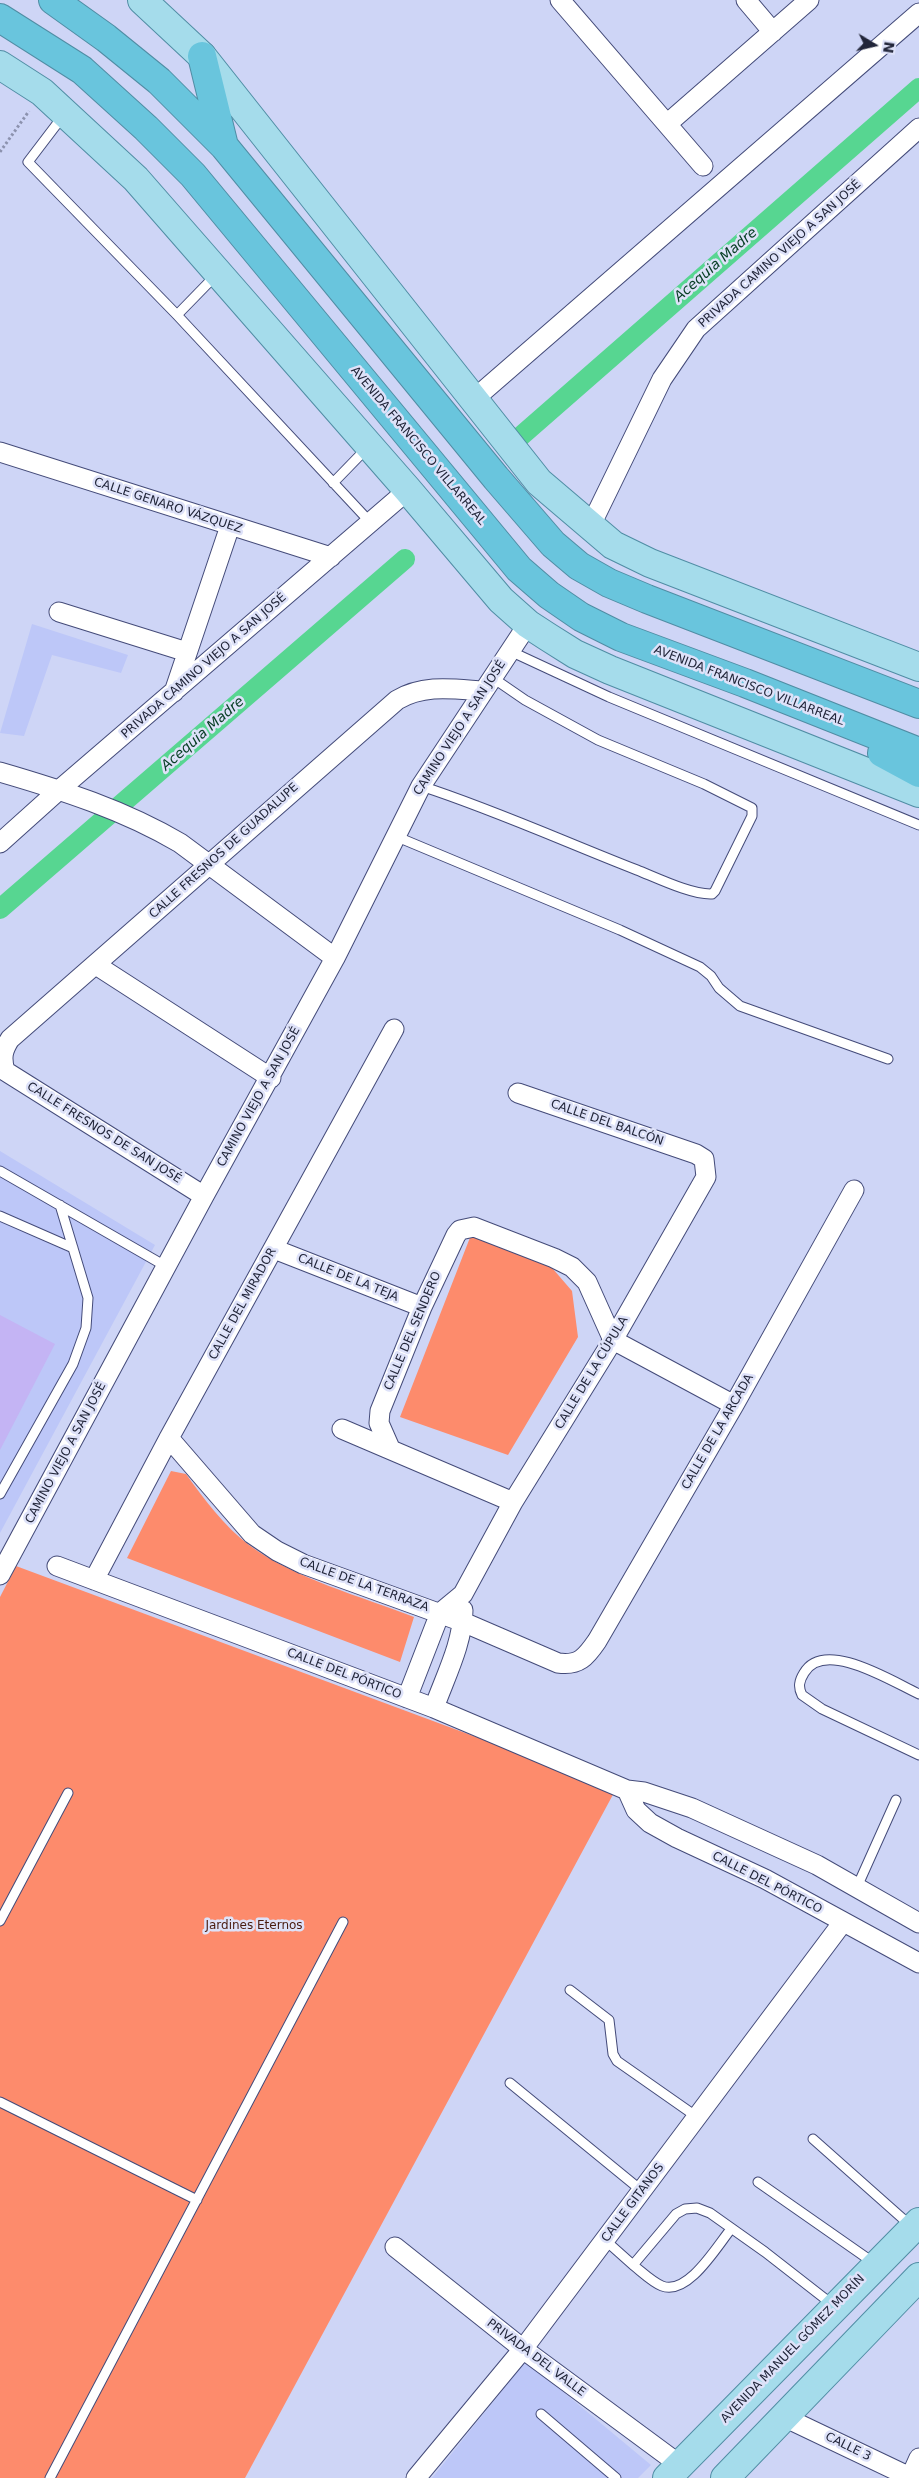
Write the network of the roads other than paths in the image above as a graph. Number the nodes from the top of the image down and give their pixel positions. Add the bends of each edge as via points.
1 (53, 0) edge
2 (142, 0) edge
3 (560, 0) edge
4 (746, 0) edge
5 (809, 0) edge
6 (919, 13) edge
7 (0, 18) edge
8 (773, 32) junction
9 (202, 56) junction
10 (0, 65) edge
11 (65, 114) junction
12 (667, 124) junction
13 (919, 128) edge
14 (224, 146) junction
15 (703, 166) dead end
16 (218, 273) junction
17 (177, 315) junction
18 (473, 400) junction
19 (369, 446) junction
20 (2, 458) edge
21 (333, 483) junction
22 (408, 490) junction
23 (370, 522) junction
24 (230, 526) junction
25 (590, 527) junction
26 (331, 556) junction
27 (59, 612) dead end
28 (528, 624) junction
29 (510, 651) junction
30 (187, 652) junction
31 (919, 667) edge
32 (745, 682) junction
33 (488, 685) junction
34 (173, 693) junction
35 (919, 704) edge
36 (919, 752) edge
37 (0, 772) edge
38 (919, 773) edge
39 (421, 786) junction
40 (59, 790) junction
41 (919, 793) edge
42 (919, 826) edge
43 (395, 836) junction
44 (0, 844) edge
45 (207, 864) junction
46 (335, 958) junction
47 (96, 965) junction
48 (394, 1029) dead end
49 (888, 1059) dead end
50 (5, 1071) joint
51 (271, 1078) junction
52 (518, 1093) dead end
53 (696, 1154) joint
54 (0, 1171) edge
55 (854, 1190) dead end
56 (204, 1196) junction
57 (60, 1205) junction
58 (0, 1216) edge
59 (73, 1248) junction
60 (274, 1249) junction
61 (167, 1267) junction
62 (422, 1307) junction
63 (613, 1340) junction
64 (734, 1405) junction
65 (342, 1429) dead end
66 (169, 1438) junction
67 (390, 1448) junction
68 (0, 1494) edge
69 (513, 1502) junction
70 (57, 1566) dead end
71 (0, 1575) edge
72 (94, 1580) junction
73 (463, 1594) junction
74 (440, 1613) junction
75 (463, 1622) junction
76 (571, 1665) joint
77 (919, 1694) edge
78 (407, 1698) junction
79 (434, 1708) junction
80 (919, 1755) edge
81 (627, 1790) junction
82 (68, 1793) dead end
83 (896, 1800) dead end
84 (857, 1887) junction
85 (0, 1921) edge
86 (343, 1922) dead end
87 (843, 1922) junction
88 (919, 1923) edge
89 (919, 1963) edge
90 (570, 1990) dead end
91 (510, 2083) dead end
92 (0, 2102) edge
93 (697, 2117) junction
94 (813, 2139) dead end
95 (758, 2182) dead end
96 (642, 2191) junction
97 (197, 2200) junction
98 (916, 2224) edge
99 (731, 2229) junction
100 (605, 2240) junction
101 (395, 2247) dead end
102 (876, 2264) junction
103 (633, 2265) junction
104 (919, 2277) edge
105 (835, 2307) junction
106 (523, 2349) junction
107 (542, 2414) dead end
108 (784, 2417) junction
109 (919, 2458) edge
110 (674, 2472) edge
111 (50, 2478) edge
112 (416, 2478) edge
113 (616, 2478) edge
114 (725, 2478) edge
115 (911, 2478) edge

1 - 14 highway via 159,81
2 - 9 main road
3 - 12 street
4 - 8 street
5 - 8 street
6 - 18 street
7 - 32 highway, AVENIDA FRANCISCO VILLARREAL via 82,70 193,176 519,569 581,617 621,637
8 - 12 street
9 - 14 highway
9 - 18 main road
10 - 11 main road via 42,92
11 - 16 main road via 136,178
11 - 17 lane via 28,162
12 - 15 street
13 - 25 street, PRIVADA CAMINO VIEJO A SAN JOSÉ via 696,329 662,379
14 - 35 highway via 496,478 553,544 579,566 609,583
16 - 17 lane
16 - 19 main road
17 - 21 lane
18 - 25 main road via 539,482
19 - 21 lane
19 - 22 main road
20 - 24 street, CALLE GENARO VÁZQUEZ
21 - 23 lane
22 - 23 street, PRIVADA CAMINO VIEJO A SAN JOSÉ
22 - 28 main road via 501,600
23 - 26 street, PRIVADA CAMINO VIEJO A SAN JOSÉ
24 - 26 street, CALLE GENARO VÁZQUEZ
24 - 30 street
25 - 31 main road via 612,545 650,563
26 - 34 street, PRIVADA CAMINO VIEJO A SAN JOSÉ
27 - 30 street
28 - 29 street, CAMINO VIEJO A SAN JOSÉ
28 - 41 main road via 576,654 610,670
29 - 33 street, CAMINO VIEJO A SAN JOSÉ
29 - 42 lane via 608,697
30 - 34 street
32 - 36 highway, AVENIDA FRANCISCO VILLARREAL
32 - 38 highway
33 - 39 street, CAMINO VIEJO A SAN JOSÉ
33 - 39 lane via 525,700 598,740 704,784 752,808 752,816 716,891 702,894 661,880 505,816
33 - 45 street, CALLE FRESNOS DE GUADALUPE via 423,690 397,700
34 - 40 street, PRIVADA CAMINO VIEJO A SAN JOSÉ
37 - 40 street
39 - 43 street, CAMINO VIEJO A SAN JOSÉ
40 - 44 street, PRIVADA CAMINO VIEJO A SAN JOSÉ
40 - 45 street via 126,815 180,842
43 - 46 street, CAMINO VIEJO A SAN JOSÉ
43 - 49 lane via 700,967 740,1006
45 - 46 street
45 - 47 street, CALLE FRESNOS DE GUADALUPE
46 - 51 street, CAMINO VIEJO A SAN JOSÉ
47 - 50 street, CALLE FRESNOS DE GUADALUPE via 10,1038 2,1059
47 - 51 street
48 - 60 street, CALLE DEL MIRADOR
50 - 56 street, CALLE FRESNOS DE SAN JOSÉ
51 - 56 street, CAMINO VIEJO A SAN JOSÉ
52 - 53 street, CALLE DEL BALCÓN
53 - 63 street, CALLE DE LA CÚPULA via 704,1159 706,1177 702,1187
54 - 57 lane
55 - 64 street, CALLE DE LA ARCADA
56 - 61 street, CAMINO VIEJO A SAN JOSÉ
57 - 59 lane
57 - 61 lane
58 - 59 lane
59 - 68 lane via 88,1298 82,1343
60 - 62 street, CALLE DE LA TEJA
60 - 66 street, CALLE DEL MIRADOR
61 - 71 street, CAMINO VIEJO A SAN JOSÉ
62 - 63 street, CALLE DEL SENDERO via 456,1235 460,1230 474,1227 572,1267 587,1282
62 - 67 street, CALLE DEL SENDERO via 380,1411 379,1423
63 - 64 street
63 - 69 street, CALLE DE LA CÚPULA
64 - 76 street, CALLE DE LA ARCADA via 597,1641 581,1660
65 - 67 street
66 - 72 street, CALLE DEL MIRADOR
66 - 74 street, CALLE DE LA TERRAZA via 252,1534 277,1551 303,1564
67 - 69 street
69 - 73 street, CALLE DE LA CÚPULA
70 - 72 street, CALLE DEL PÓRTICO
72 - 78 street, CALLE DEL PÓRTICO
73 - 74 street, CALLE DE LA CÚPULA
73 - 75 street, CALLE DE LA CÚPULA
74 - 75 street, CALLE DE LA TERRAZA
74 - 78 street, CALLE DE LA CÚPULA
75 - 76 street, CALLE DE LA TERRAZA via 558,1663
75 - 79 street, CALLE DE LA CÚPULA
77 - 80 lane via 845,1660 815,1662 808,1667 800,1682 802,1695 822,1709
78 - 79 street, CALLE DEL PÓRTICO
79 - 81 street, CALLE DEL PÓRTICO
81 - 84 street, CALLE DEL PÓRTICO via 644,1792 692,1808 817,1865
81 - 87 street, CALLE DEL PÓRTICO via 636,1810 650,1823 765,1879
82 - 85 lane
83 - 84 lane
84 - 88 street, CALLE DEL PÓRTICO
86 - 97 lane
87 - 89 street, CALLE DEL PÓRTICO
87 - 93 street, CALLE GITANOS
90 - 93 lane via 609,2020 617,2061
91 - 96 lane
92 - 97 lane
93 - 96 street, CALLE GITANOS
94 - 98 lane
95 - 102 lane
96 - 100 street, CALLE GITANOS
97 - 111 lane
98 - 102 main road, AVENIDA MANUEL GÓMEZ MORÍN
99 - 103 lane via 710,2213 697,2208 685,2209 676,2214
99 - 103 lane via 689,2281 676,2288 663,2286
99 - 105 lane
100 - 103 lane
100 - 106 street, CALLE GITANOS
101 - 106 street, PRIVADA DEL VALLE
102 - 105 main road, AVENIDA MANUEL GÓMEZ MORÍN
104 - 108 main road
105 - 110 main road, AVENIDA MANUEL GÓMEZ MORÍN
106 - 110 street, PRIVADA DEL VALLE
106 - 112 street, CALLE GITANOS
107 - 113 lane
108 - 114 main road
108 - 115 street, CALLE 3
109 - 115 street

